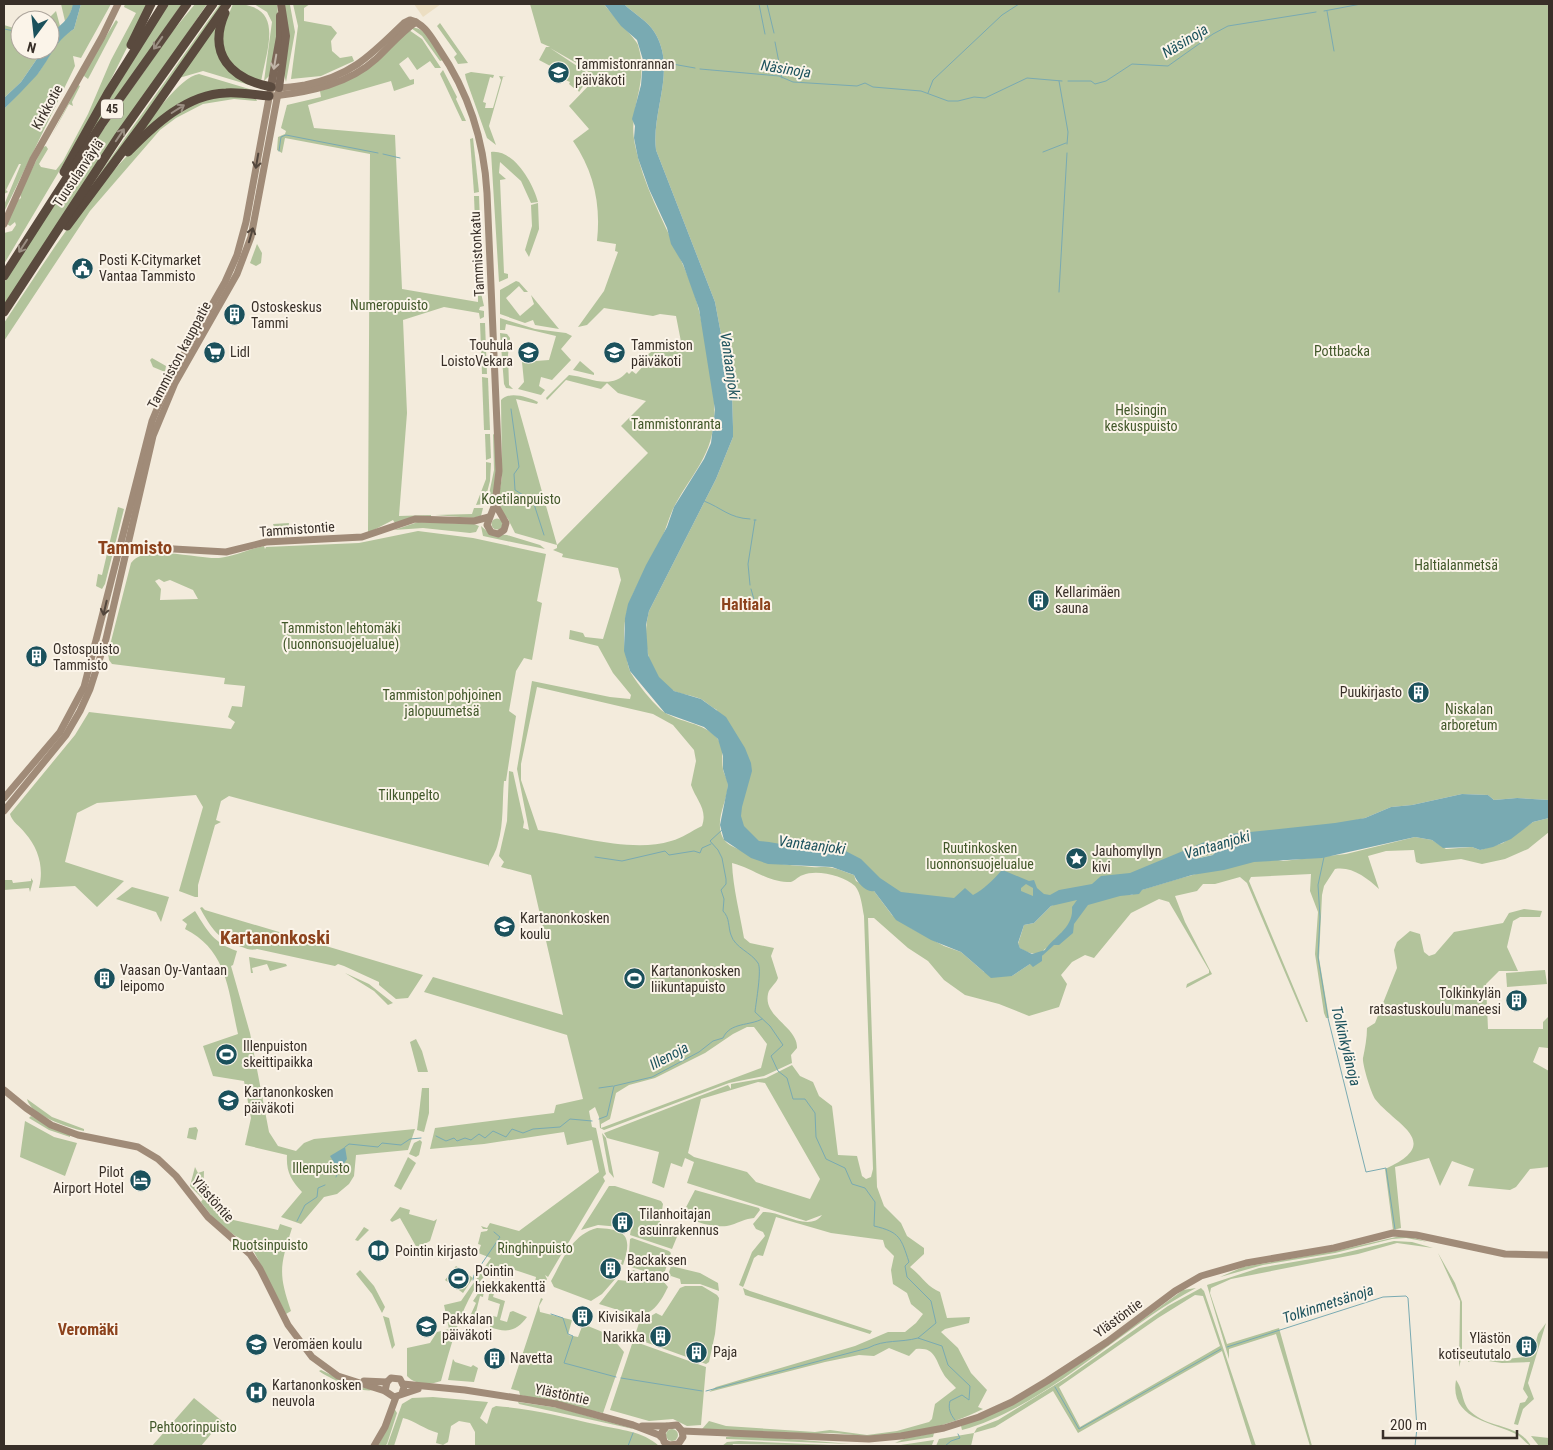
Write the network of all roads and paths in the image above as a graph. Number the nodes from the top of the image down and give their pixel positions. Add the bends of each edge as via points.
1 (118, 4) edge
2 (151, 4) edge
3 (164, 4) edge
4 (187, 4) edge
5 (214, 4) edge
6 (228, 4) edge
7 (280, 4) edge
8 (274, 92) junction
9 (108, 93) junction
10 (104, 177) junction
11 (42, 217) junction
12 (4, 224) edge
13 (28, 274) junction
14 (4, 276) edge
15 (4, 312) edge
16 (494, 504) junction
17 (500, 515) junction
18 (490, 517) junction
19 (474, 521) junction
20 (488, 529) junction
21 (123, 546) junction
22 (4, 798) edge
23 (4, 811) edge
24 (4, 1090) edge
25 (1549, 1255) edge
26 (357, 1382) junction
27 (387, 1382) junction
28 (404, 1384) junction
29 (426, 1388) junction
30 (386, 1392) junction
31 (399, 1395) junction
32 (387, 1418) junction
33 (633, 1425) junction
34 (666, 1426) junction
35 (682, 1431) junction
36 (706, 1433) junction
37 (665, 1442) edge
38 (679, 1444) edge
39 (374, 1446) edge

1 - 12 main road, Kirkkotie via 33,159
2 - 9 highway
3 - 9 highway
4 -> 11 highway, Tuusulanväylä / 45
13 -> 5 highway, Tuusulanväylä / 45 via 135,113
6 - 8 highway via 219,34 226,62 246,80
6 - 10 highway
7 - 8 main road, Tammiston kauppatie
10 -> 8 highway via 162,121 193,101 227,93
8 - 16 main road, Tammistonkatu via 338,76 366,60 410,20 428,34 458,79 476,122 487,186 499,476
8 - 21 main road, Tammiston kauppatie via 237,255 165,389 148,435
9 - 11 highway
10 - 13 highway
11 -> 14 highway, Tuusulanväylä / 45
13 - 15 highway, Tuusulanväylä / 45
16 - 17 main road
16 - 18 main road, Tammistonkatu
17 - 18 main road
17 - 20 main road via 506,521 504,530 496,534
18 - 19 main road, Tammistontie
18 - 20 main road
19 - 20 main road, Tammistontie
19 - 21 main road, Tammistontie via 415,519 362,538 266,542 226,552
21 -> 22 main road, Tammiston kauppatie via 79,698 60,732
21 - 23 main road, Tammiston kauppatie via 99,662 80,711 66,735
24 - 26 main road, Ylästöntie via 51,1125 78,1135 138,1147 158,1159 176,1176 208,1217 250,1254 288,1325 312,1357 332,1372
25 - 36 main road, Ylästöntie via 1505,1254 1393,1233 1334,1248 1222,1269 1201,1276 1175,1291 1107,1342 1040,1386 968,1421 901,1436 869,1439
26 - 27 main road, Ylästöntie
26 - 30 main road, Ylästöntie
27 - 28 main road, Ylästöntie via 395,1378
27 - 30 main road
28 - 29 main road, Ylästöntie
28 - 31 main road
29 - 31 main road, Ylästöntie
29 - 33 main road, Ylästöntie via 539,1401
30 - 31 main road, Ylästöntie
30 - 32 main road
31 - 32 main road
32 - 39 main road
33 - 34 main road, Ylästöntie
33 - 37 main road, Ylästöntie via 659,1434
34 - 35 main road via 677,1425
34 - 37 main road via 662,1432
35 - 36 main road, Ylästöntie
35 - 38 main road
36 - 38 main road, Ylästöntie
37 - 38 main road

